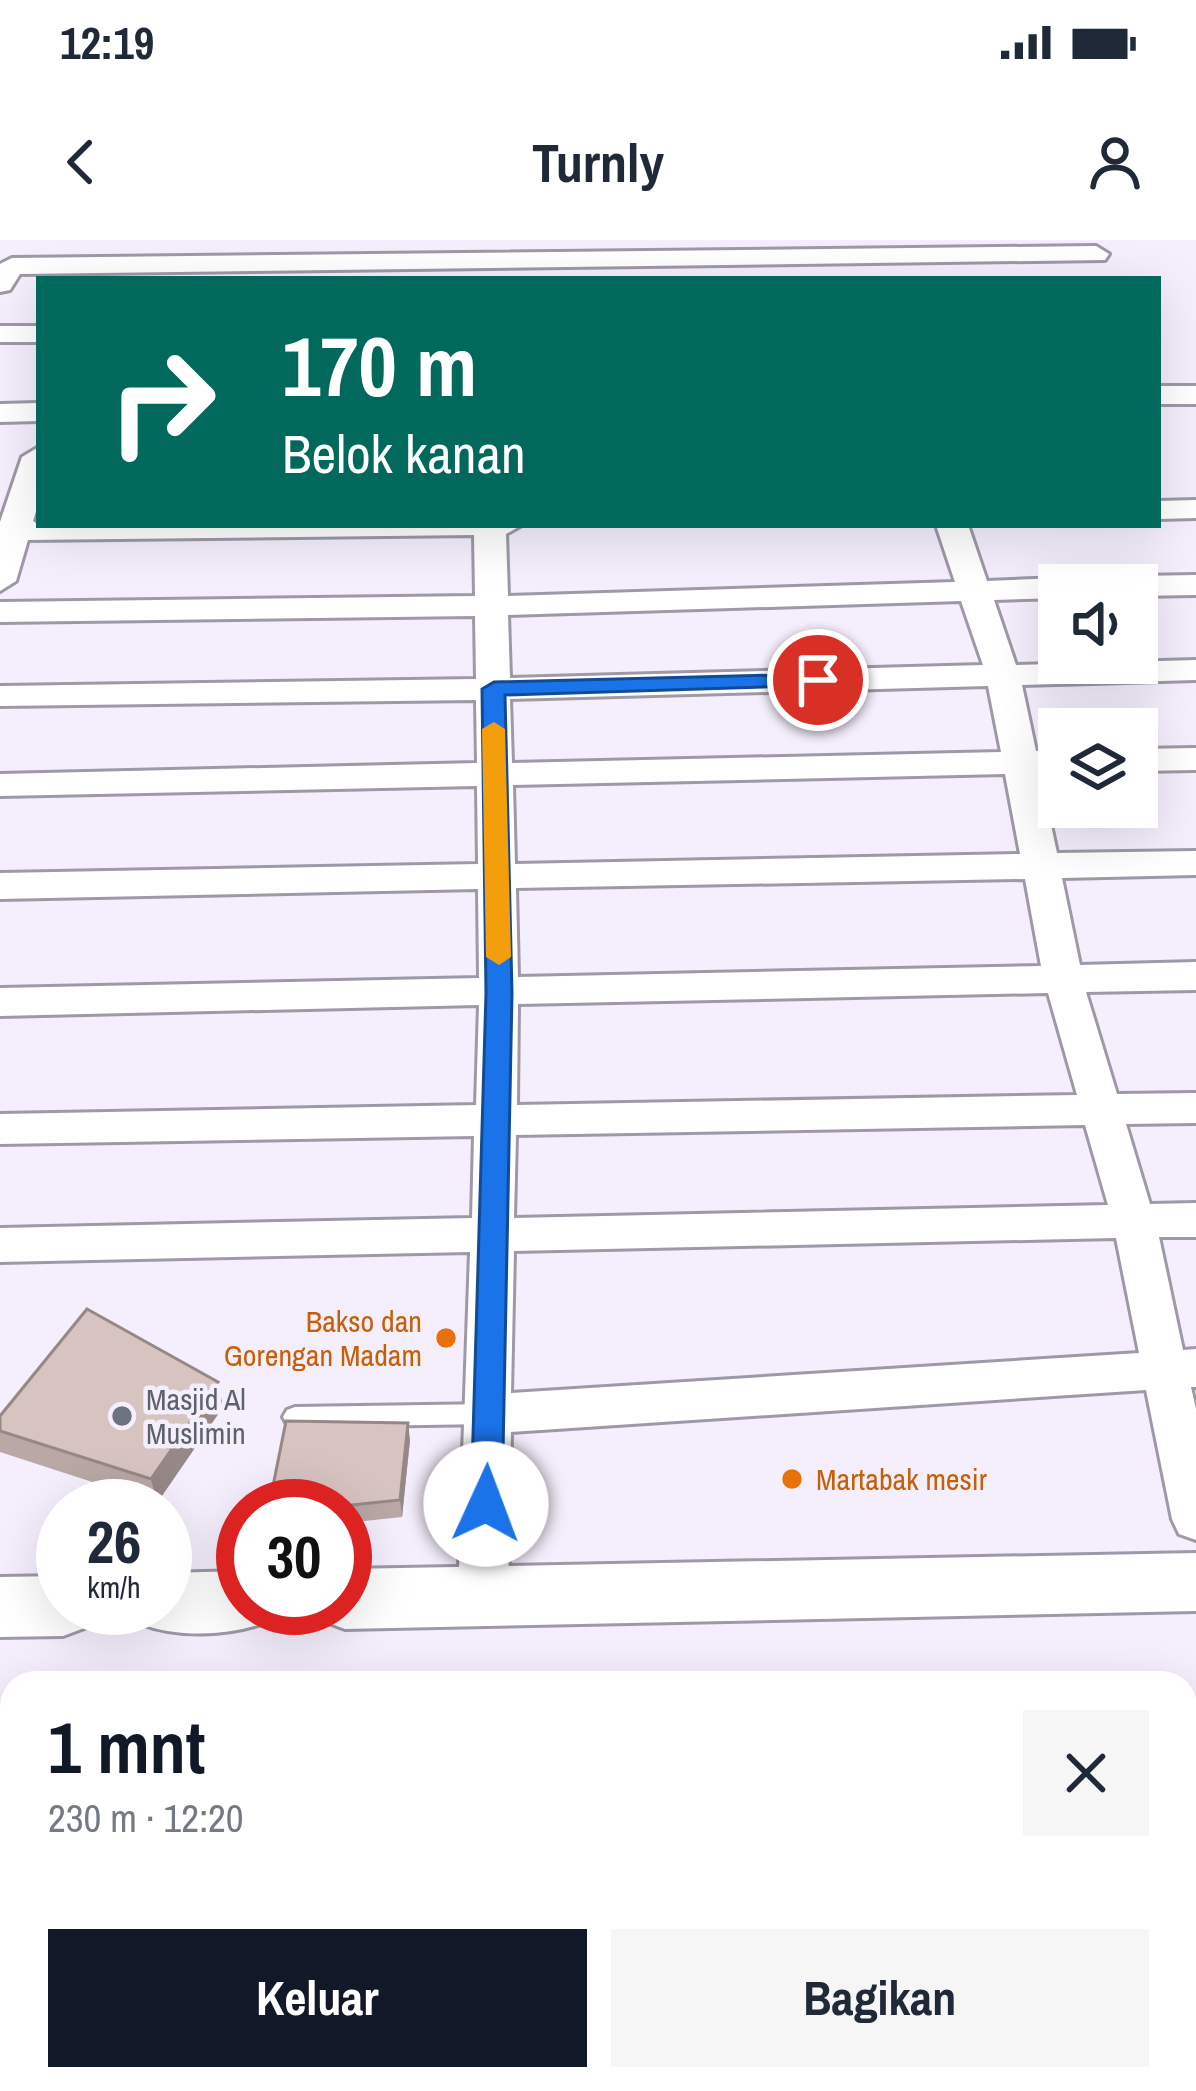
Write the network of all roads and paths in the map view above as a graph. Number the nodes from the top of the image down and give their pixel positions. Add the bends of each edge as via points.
1 (950, 248) edge
2 (1097, 258) edge
3 (684, 259) edge
4 (300, 271) edge
5 (0, 284) edge
6 (0, 334) edge
7 (36, 334) edge
8 (1161, 395) edge
9 (1196, 395) edge
10 (36, 412) edge
11 (0, 413) edge
12 (36, 457) edge
13 (0, 458) edge
14 (36, 462) edge
15 (1196, 509) edge
16 (1161, 510) edge
17 (248, 528) edge
18 (490, 528) edge
19 (953, 528) edge
20 (7, 531) edge
21 (0, 581) edge
22 (1196, 585) edge
23 (1158, 586) edge
24 (1038, 588) edge
25 (971, 590) junction
26 (493, 605) junction
27 (0, 612) edge
28 (1196, 670) edge
29 (1004, 676) junction
30 (494, 689) junction
31 (0, 696) edge
32 (1196, 759) edge
33 (1158, 760) edge
34 (1038, 761) edge
35 (1038, 763) edge
36 (494, 776) junction
37 (0, 785) edge
38 (1040, 828) edge
39 (1196, 863) edge
40 (1041, 868) junction
41 (497, 879) junction
42 (0, 886) edge
43 (1196, 976) edge
44 (1064, 982) junction
45 (499, 993) junction
46 (0, 1002) edge
47 (1196, 1108) edge
48 (1100, 1110) junction
49 (498, 1120) junction
50 (0, 1130) edge
51 (1196, 1220) edge
52 (1134, 1222) junction
53 (495, 1235) junction
54 (0, 1245) edge
55 (1179, 1368) edge
56 (489, 1414) junction
57 (295, 1417) edge
58 (1196, 1519) edge
59 (1196, 1582) edge
60 (484, 1595) junction
61 (372, 1598) edge
62 (36, 1606) edge
63 (0, 1607) edge

1 - 2 street
1 - 3 street
3 - 4 street
4 - 5 street via 13,266
6 - 7 street
8 - 9 street
10 - 11 street
12 - 13 street
14 - 20 street
15 - 16 street
17 - 20 street
18 - 26 street
19 - 25 street
20 - 21 street
22 - 23 street
24 - 25 street
25 - 26 street
25 - 29 street
26 - 27 street
26 - 30 street
28 - 29 street
29 - 30 street
29 - 34 street
30 - 31 street
30 - 36 street
32 - 33 street
35 - 36 street
36 - 37 street
36 - 41 street
38 - 40 street
39 - 40 street
40 - 41 street
40 - 44 street
41 - 42 street
41 - 45 street
43 - 44 street
44 - 45 street
44 - 48 street
45 - 46 street
45 - 49 street
47 - 48 street
48 - 49 street
48 - 52 street
49 - 50 street
49 - 53 street
51 - 52 street
52 - 53 street
52 - 55 street
53 - 54 street
53 - 56 street
55 - 56 street
55 - 58 street
56 - 57 lane
56 - 60 street
59 - 60 street
60 - 61 street
62 - 63 street

